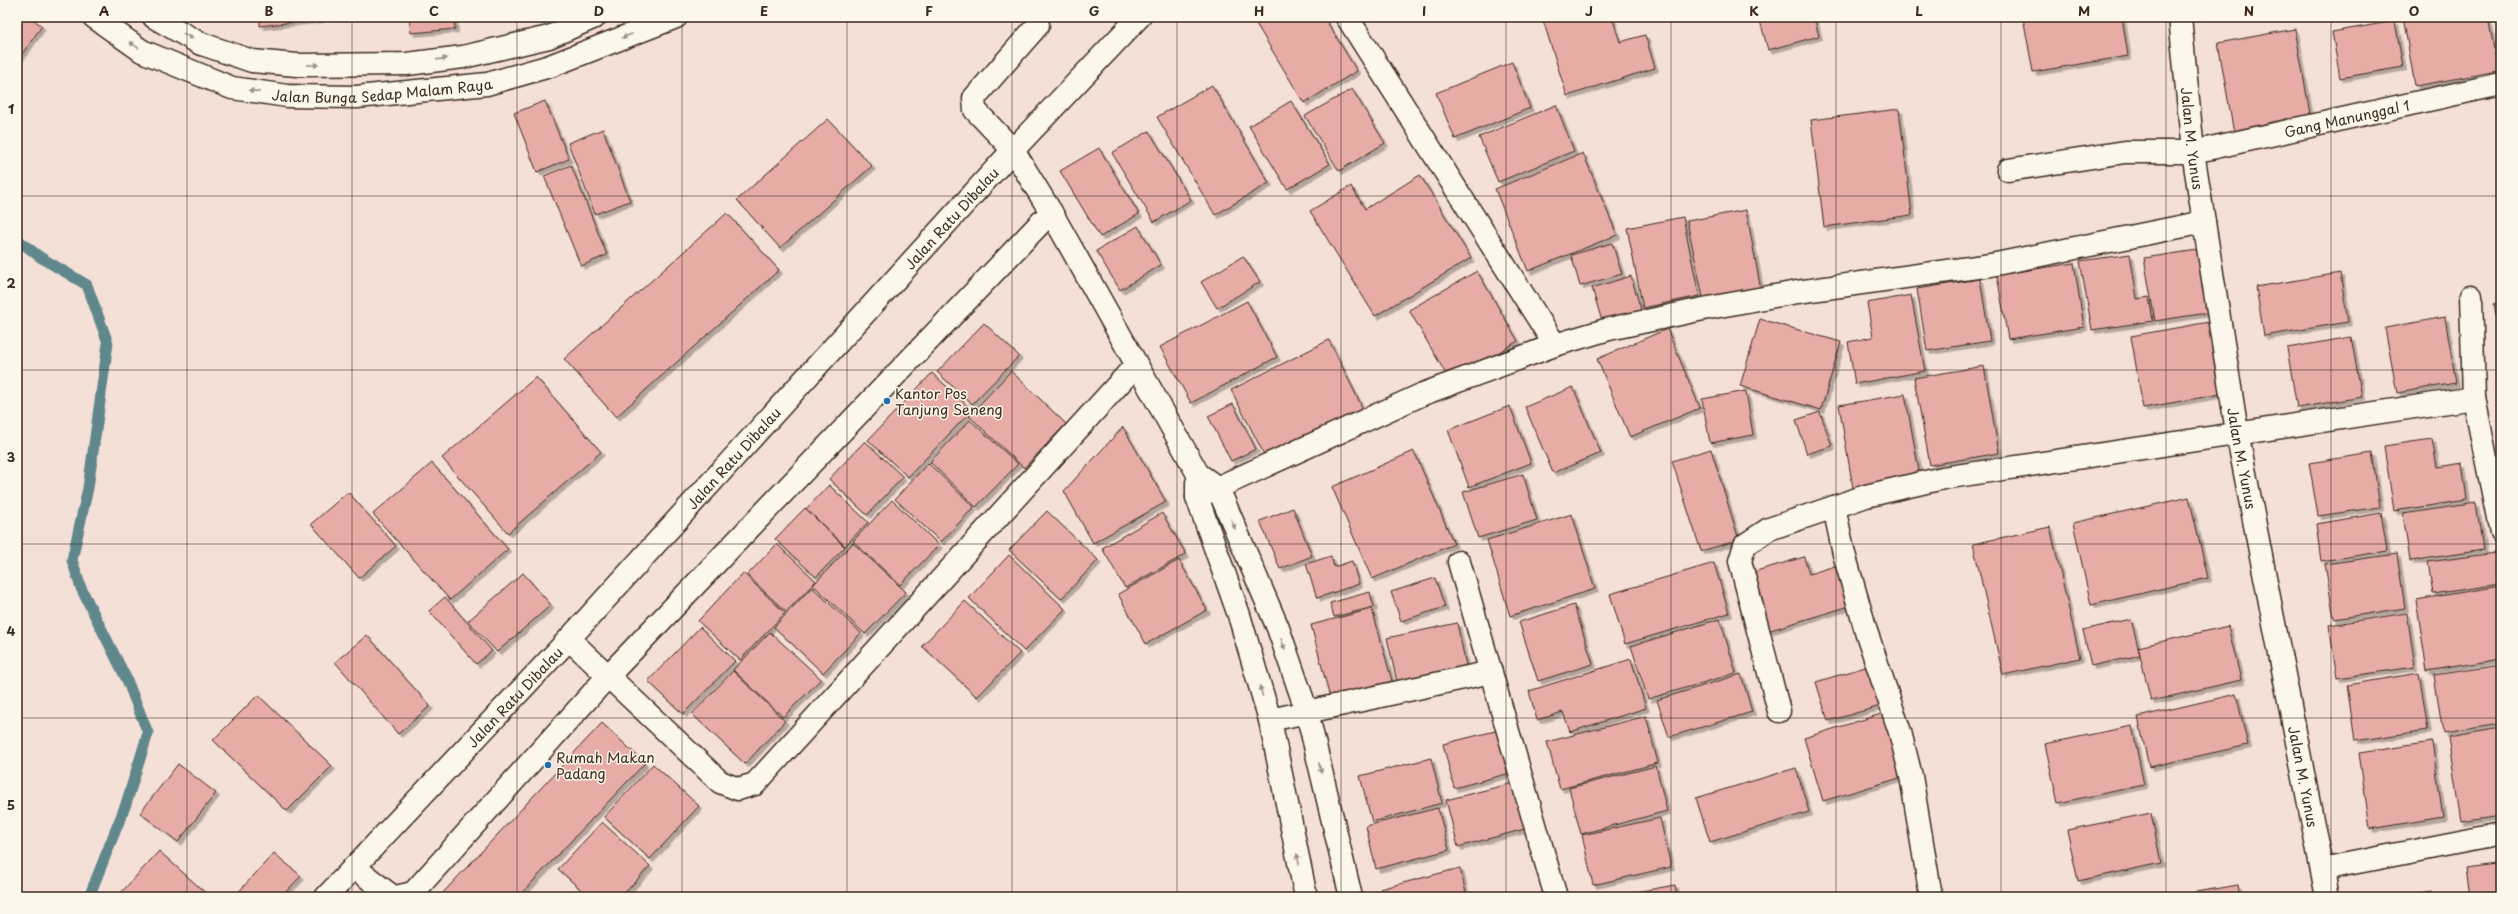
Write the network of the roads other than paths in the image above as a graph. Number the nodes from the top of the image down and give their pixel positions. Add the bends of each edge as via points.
1 (94, 17) edge
2 (154, 17) edge
3 (595, 17) edge
4 (676, 17) edge
5 (1139, 17) edge
6 (1346, 17) edge
7 (2180, 17) edge
8 (1038, 25) dead end
9 (2501, 84) edge
10 (1014, 150) junction
11 (2193, 152) junction
12 (2008, 170) dead end
13 (1051, 212) junction
14 (2204, 222) junction
15 (2471, 296) dead end
16 (1555, 345) junction
17 (1136, 366) junction
18 (2474, 398) junction
19 (2237, 432) junction
20 (1198, 474) junction
21 (1218, 488) junction
22 (1197, 497) junction
23 (1834, 507) junction
24 (2501, 533) edge
25 (1459, 562) dead end
26 (569, 639) junction
27 (1491, 672) junction
28 (608, 676) junction
29 (1779, 711) dead end
30 (1307, 712) junction
31 (1270, 720) junction
32 (2501, 834) edge
33 (354, 867) junction
34 (2322, 869) junction
35 (326, 897) edge
36 (394, 897) edge
37 (1304, 897) edge
38 (1351, 897) edge
39 (1556, 897) edge
40 (1931, 897) edge
41 (2327, 897) edge

4 -> 1 street, Jalan Bunga Sedap Malam Raya via 550,66 487,84 357,97 287,96 232,88 142,51
2 -> 3 street, Jalan Bunga Sedap Malam Raya via 199,43 252,61 297,65 407,64 464,57 549,37
5 - 10 street, Jalan Ratu Dibalau
6 - 16 street
7 - 11 street, Jalan M. Yunus
8 - 10 street via 974,98 975,110
9 - 11 street, Gang Manunggal 1
10 - 13 street
10 - 26 street, Jalan Ratu Dibalau
11 - 12 street, Gang Manunggal 1 via 2125,152
11 - 14 street, Jalan M. Yunus
13 - 17 street
13 - 28 street
14 - 16 street via 1991,265 1703,308 1609,329
14 - 19 street, Jalan M. Yunus
15 - 18 street
16 - 21 street via 1423,394
17 - 20 street
17 - 28 street via 755,784 738,789 720,782
18 - 19 street
18 - 24 street
19 - 23 street via 1943,478 1866,496
19 - 34 street, Jalan M. Yunus
20 - 21 street
20 - 22 street
21 - 22 street
21 -> 30 street via 1278,628
31 -> 22 street via 1239,615
23 - 29 street via 1769,529 1744,545 1740,561
23 - 40 street via 1844,554 1867,634 1900,732 1911,776
25 - 27 street
26 - 28 street
26 - 33 street, Jalan Ratu Dibalau
27 - 30 street
27 - 39 street
28 - 36 street via 413,893
30 - 31 street
30 -> 38 street
37 -> 31 street
32 - 34 street
33 - 35 street, Jalan Ratu Dibalau
33 - 36 street
34 - 41 street, Jalan M. Yunus

